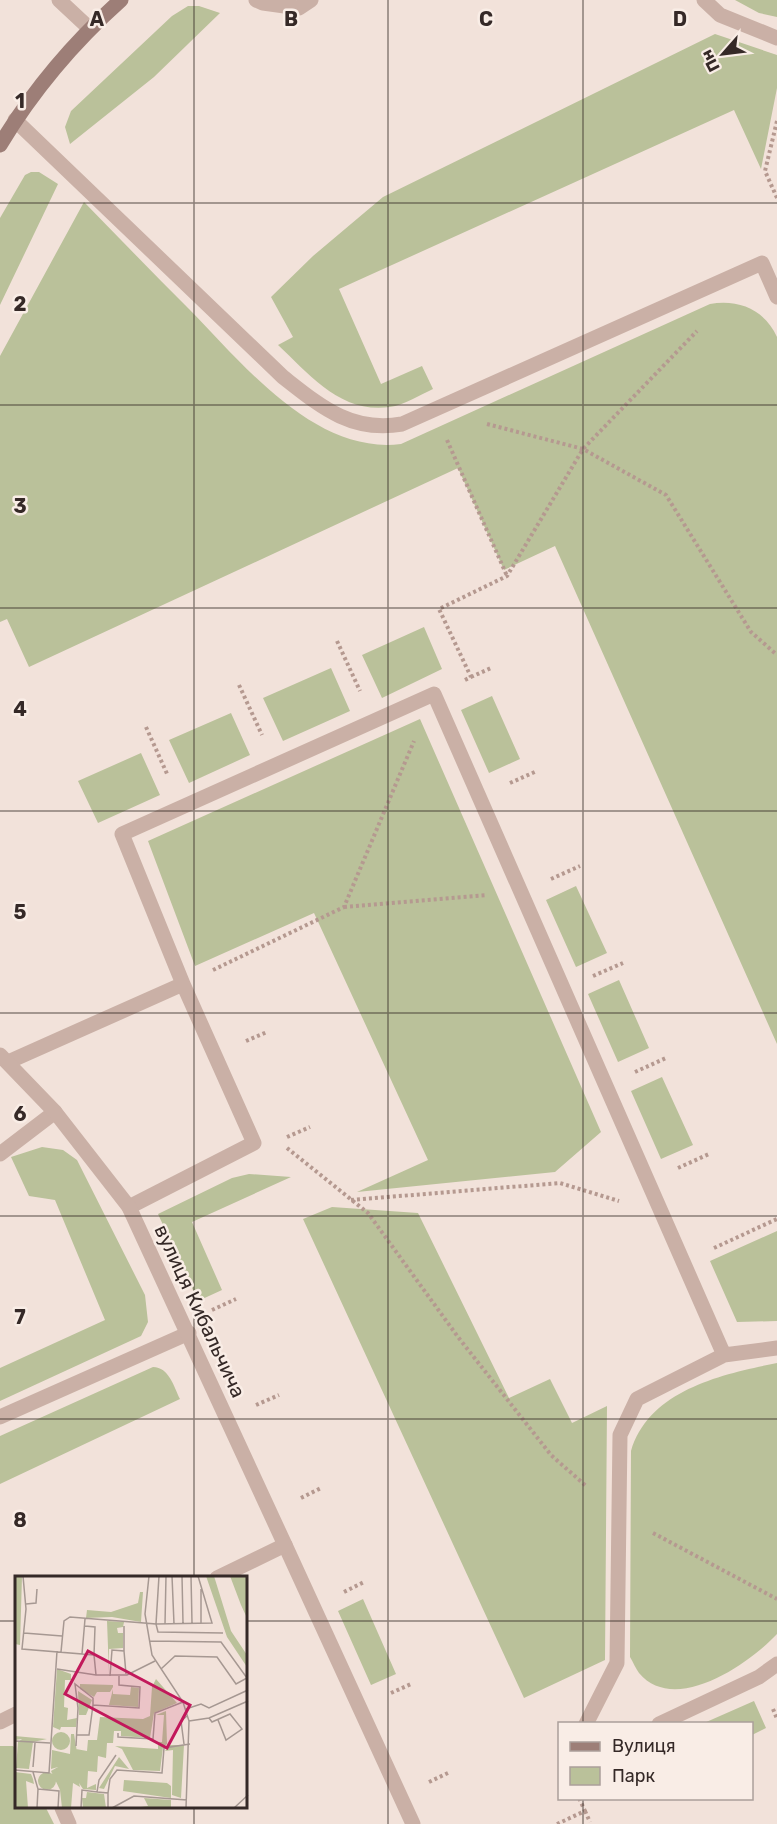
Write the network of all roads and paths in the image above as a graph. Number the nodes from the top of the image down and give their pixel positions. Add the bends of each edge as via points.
1 (59, 0) edge
2 (121, 0) edge
3 (256, 0) edge
4 (311, 0) edge
5 (704, 0) edge
6 (89, 28) junction
7 (777, 38) edge
8 (15, 120) junction
9 (777, 121) edge
10 (0, 145) edge
11 (777, 198) edge
12 (777, 297) edge
13 (705, 322) dead end
14 (434, 410) junction
15 (583, 449) junction
16 (507, 576) junction
17 (337, 641) dead end
18 (777, 655) edge
19 (491, 668) dead end
20 (471, 677) junction
21 (239, 685) dead end
22 (434, 694) junction
23 (374, 722) junction
24 (146, 727) dead end
25 (276, 765) junction
26 (182, 807) junction
27 (521, 892) junction
28 (344, 907) junction
29 (183, 984) junction
30 (4, 1058) edge
31 (55, 1112) junction
32 (310, 1127) dead end
33 (0, 1154) edge
34 (350, 1200) junction
35 (129, 1207) junction
36 (661, 1214) junction
37 (777, 1219) edge
38 (683, 1262) junction
39 (189, 1333) junction
40 (777, 1348) edge
41 (724, 1355) junction
42 (0, 1417) edge
43 (618, 1515) junction
44 (285, 1545) junction
45 (221, 1576) edge
46 (777, 1599) edge
47 (777, 1664) edge
48 (15, 1714) edge
49 (0, 1722) edge
50 (587, 1722) edge
51 (662, 1722) edge
52 (580, 1800) edge
53 (62, 1809) edge
54 (585, 1811) junction
55 (590, 1822) dead end
56 (69, 1824) edge
57 (413, 1824) edge
58 (557, 1824) edge

1 - 6 street
2 - 6 street
3 - 4 street via 299,8
5 - 7 street via 720,15
6 - 8 street
8 - 10 street
8 - 14 street via 283,377 320,406 341,418 382,428
9 - 11 path via 765,171
12 - 14 street via 762,263
13 - 15 path
14 - 15 path
14 - 16 path
15 - 16 path
15 - 18 path via 666,495 751,632
16 - 20 path via 439,609
17 - 23 path
19 - 20 path
20 - 22 path
21 - 25 path
22 - 23 street
22 - 27 street
22 - 28 path
23 - 25 street
24 - 26 path
25 - 26 street
26 - 29 street via 122,834
27 - 28 path
27 - 36 street
28 - 29 path
29 - 30 street
29 - 35 street via 254,1143
30 - 31 street, вулиця Кибальчича
31 - 33 street
31 - 35 street, вулиця Кибальчича
32 - 34 path via 279,1141
34 - 36 path via 560,1183
34 - 43 path via 368,1213 458,1337 551,1455
35 - 39 street, вулиця Кибальчича
36 - 38 street
37 - 38 path
38 - 41 street
39 - 42 street
39 - 44 street, вулиця Кибальчича
40 - 41 street
41 - 43 street via 637,1399 620,1436
43 - 46 path
43 - 50 street via 617,1663
44 - 45 street
44 - 57 street, вулиця Кибальчича
47 - 51 street via 759,1677
48 - 49 street
52 - 54 path
53 - 56 street
54 - 55 path
54 - 58 path

